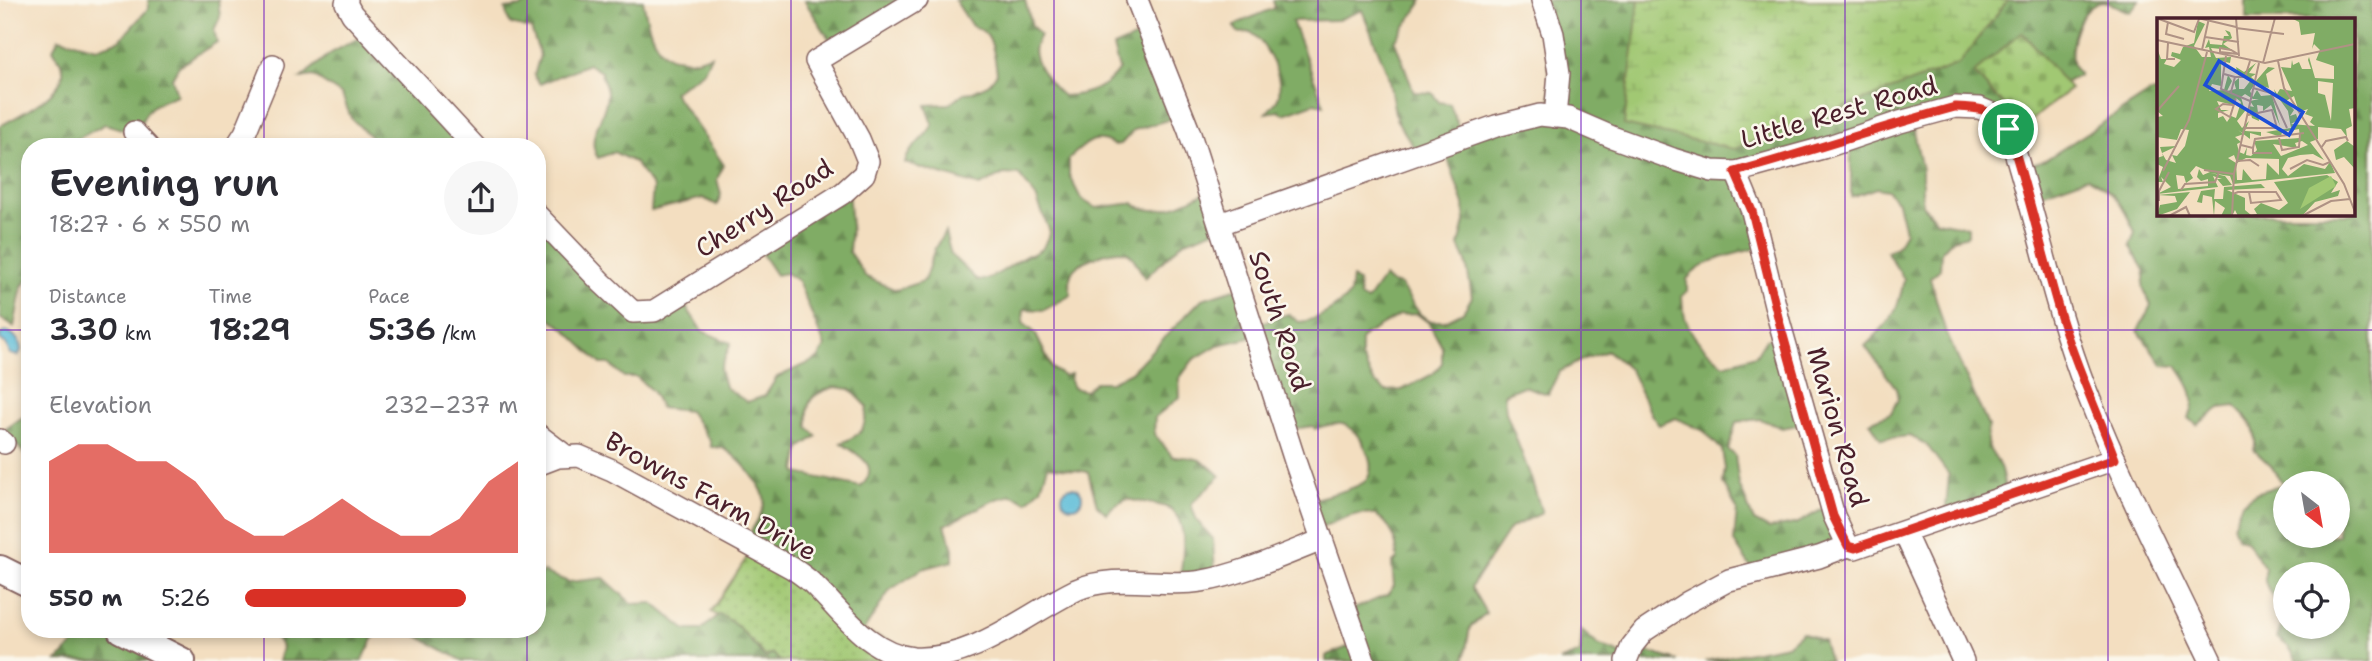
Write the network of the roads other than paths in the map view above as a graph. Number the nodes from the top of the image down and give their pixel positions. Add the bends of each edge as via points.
1 (347, 0) edge
2 (917, 0) edge
3 (1137, 0) edge
4 (1542, 0) edge
5 (273, 65) dead end
6 (1555, 117) junction
7 (244, 138) edge
8 (467, 138) edge
9 (1735, 172) junction
10 (1220, 223) junction
11 (546, 224) edge
12 (546, 441) edge
13 (566, 456) junction
14 (2115, 459) junction
15 (546, 462) edge
16 (1904, 531) junction
17 (1322, 540) junction
18 (1848, 546) junction
19 (0, 569) edge
20 (21, 580) edge
21 (137, 638) edge
22 (182, 661) edge
23 (1364, 661) edge
24 (1626, 661) edge
25 (1963, 661) edge
26 (2211, 661) edge

1 - 8 street via 352,14
2 - 11 street, Cherry Road via 816,61 859,139 868,161 864,174 843,193 654,311 633,312
3 - 10 street, South Road
4 - 6 street via 1559,73
5 - 7 street
6 - 9 street, Little Rest Road via 1712,171
6 - 10 street, Little Rest Road via 1496,126
9 - 14 street, Little Rest Road via 1955,107 1979,108 1996,115 2008,129 2060,315
9 - 18 street, Marion Road via 1752,211 1833,516
10 - 17 street, South Road
12 - 13 street
13 - 15 street
13 - 17 street, Browns Farm Drive via 579,456 612,470 792,568 864,636 887,651 912,658 941,658 968,650 1078,590 1110,581 1203,581
14 - 16 street, Marion Road
14 - 26 street, Little Rest Road
16 - 18 street, Marion Road via 1855,548
16 - 25 street
17 - 23 street, South Road
18 - 24 street via 1729,579 1644,631
19 - 20 main road
21 - 22 main road

